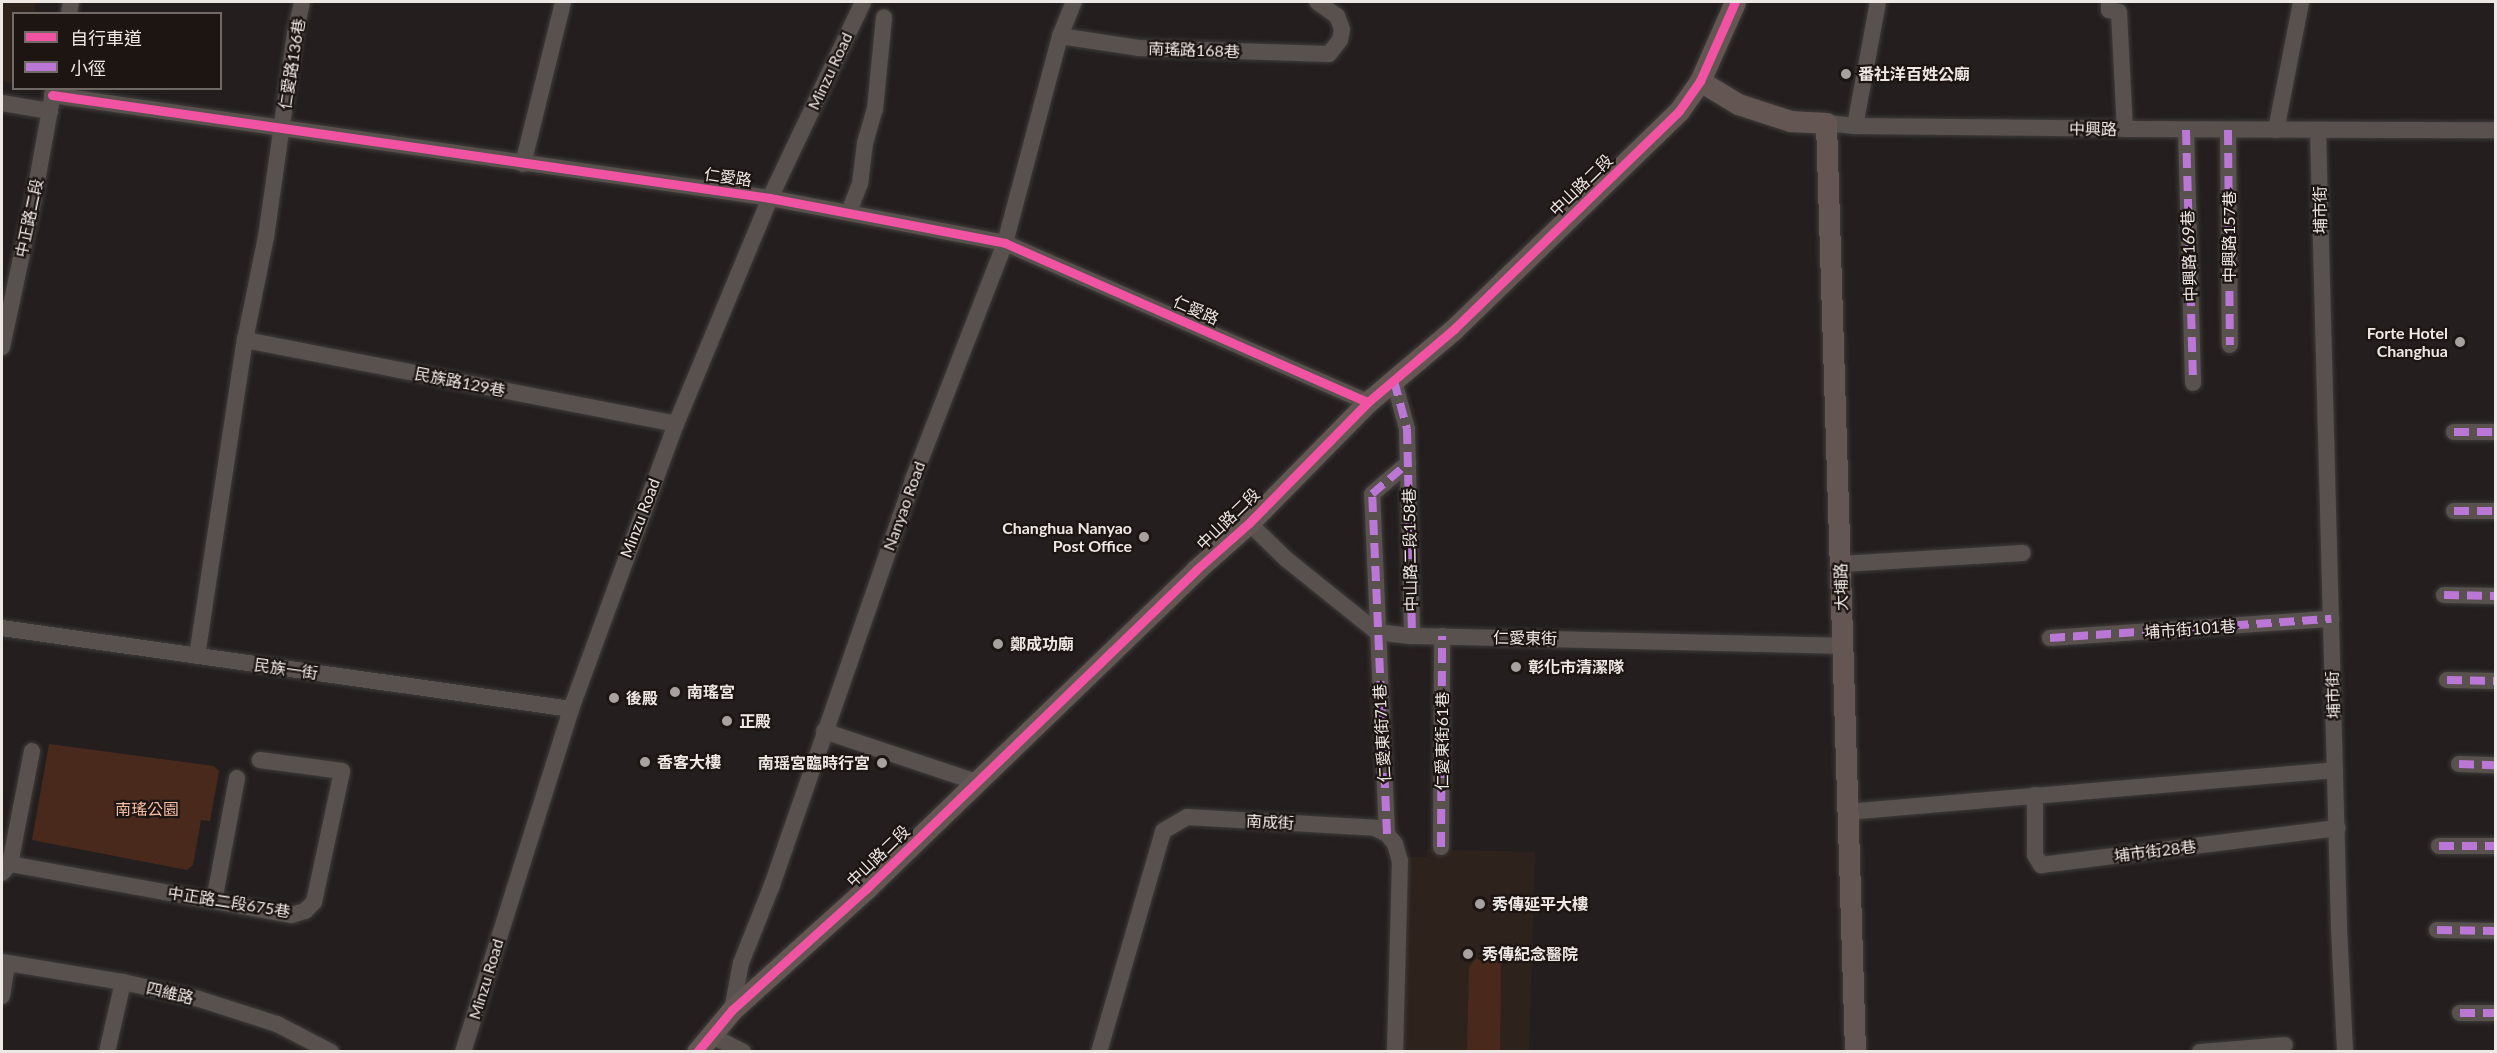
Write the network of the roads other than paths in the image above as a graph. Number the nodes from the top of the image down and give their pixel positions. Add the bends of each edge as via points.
1 (302, 2) edge
2 (563, 2) edge
3 (863, 2) edge
4 (1074, 2) edge
5 (1317, 2) edge
6 (1735, 2) edge
7 (1878, 2) edge
8 (2109, 2) edge
9 (2301, 2) edge
10 (884, 17) dead end
11 (1060, 36) junction
12 (1700, 81) junction
13 (52, 98) edge
14 (2, 103) edge
15 (1826, 123) junction
16 (1855, 126) junction
17 (282, 127) junction
18 (2125, 129) junction
19 (2186, 130) junction
20 (2228, 130) junction
21 (2276, 130) junction
22 (2318, 130) junction
23 (2496, 130) edge
24 (523, 164) junction
25 (770, 198) junction
26 (849, 212) junction
27 (1005, 243) junction
28 (245, 340) junction
29 (2230, 345) dead end
30 (2, 347) edge
31 (1394, 381) junction
32 (2193, 383) dead end
33 (1368, 402) junction
34 (676, 424) junction
35 (2454, 432) dead end
36 (2496, 432) edge
37 (1408, 463) junction
38 (2454, 511) dead end
39 (2496, 511) edge
40 (1249, 523) junction
41 (2024, 553) dead end
42 (1841, 564) junction
43 (2444, 595) dead end
44 (2496, 596) edge
45 (2331, 619) junction
46 (2, 628) edge
47 (1377, 632) junction
48 (1412, 636) junction
49 (1442, 636) junction
50 (2050, 638) dead end
51 (1842, 646) junction
52 (197, 656) junction
53 (2447, 680) dead end
54 (2496, 681) edge
55 (571, 709) junction
56 (824, 731) junction
57 (32, 751) dead end
58 (260, 760) dead end
59 (2459, 764) dead end
60 (2496, 765) edge
61 (2335, 770) junction
62 (237, 778) dead end
63 (976, 782) junction
64 (2035, 795) junction
65 (1847, 812) junction
66 (2338, 828) junction
67 (1387, 834) junction
68 (2439, 846) dead end
69 (2496, 846) edge
70 (1441, 847) dead end
71 (6, 869) edge
72 (214, 901) junction
73 (2437, 930) dead end
74 (2496, 931) edge
75 (4, 962) edge
76 (123, 982) junction
77 (2, 996) edge
78 (732, 1010) junction
79 (2460, 1013) dead end
80 (2496, 1013) edge
81 (712, 1036) junction
82 (2285, 1045) dead end
83 (107, 1052) edge
84 (331, 1052) edge
85 (463, 1052) edge
86 (697, 1052) edge
87 (743, 1052) edge
88 (1100, 1052) edge
89 (1395, 1052) edge
90 (1855, 1052) edge
91 (2200, 1052) edge
92 (2345, 1052) edge

1 - 17 street, 仁愛路136巷
2 - 24 street
3 - 25 street, Minzu Road
4 - 11 street, Nanyao Road
5 - 11 street, 南瑤路168巷 via 1337,16 1342,29 1341,40 1329,54 1138,48
6 - 12 main road, 中山路二段
7 - 16 street
8 - 18 street via 2109,10 2119,12
9 - 21 street
10 - 26 street via 875,109 860,184
11 - 27 street, Nanyao Road
12 - 15 main road, 中興路 via 1738,104 1790,121
12 - 31 main road, 中山路二段 via 1679,111 1454,329
13 - 14 street, 仁愛路
13 - 17 street, 仁愛路
13 - 30 street, 中正路二段
15 - 16 street, 中興路
15 - 42 main road, 大埔路
16 - 18 street, 中興路
17 - 24 street, 仁愛路
17 - 28 street, 仁愛路136巷 via 266,237
18 - 19 street, 中興路
19 - 20 street, 中興路
19 - 32 street, 中興路169巷
20 - 21 street, 中興路
20 - 29 street, 中興路157巷
21 - 22 street, 中興路
22 - 23 street, 中興路
22 - 45 street, 埔市街
24 - 25 street, 仁愛路
25 - 26 street, 仁愛路
25 - 34 street, Minzu Road
26 - 27 street, 仁愛路
27 - 33 street, 仁愛路
27 - 56 street, Nanyao Road via 913,479
28 - 34 street, 民族路129巷
28 - 52 street, 仁愛路136巷
31 - 33 main road, 中山路二段
31 - 37 street, 中山路二段158巷 via 1407,429
33 - 40 main road, 中山路二段
34 - 55 street, Minzu Road
35 - 36 street
37 - 47 street, 中山路二段158巷 via 1372,494
37 - 48 street, 中山路二段158巷
38 - 39 street
40 - 47 street via 1286,559
40 - 63 main road, 中山路二段
41 - 42 street
42 - 51 main road, 大埔路
43 - 44 street
45 - 50 street, 埔市街101巷
45 - 61 street, 埔市街
46 - 52 street, 民族一街
47 - 48 street, 仁愛東街
47 - 67 street, 仁愛東街71巷
48 - 49 street, 仁愛東街
49 - 51 street, 仁愛東街
49 - 70 street, 仁愛東街61巷
51 - 65 main road, 大埔路
52 - 55 street, 民族一街
53 - 54 street
55 - 85 street, Minzu Road
56 - 63 street
56 - 78 street, Nanyao Road via 741,963
57 - 71 street
58 - 72 street, 中正路二段675巷 via 342,771 314,902 291,915
59 - 60 street
61 - 64 street
61 - 66 street
62 - 72 street
63 - 78 main road, 中山路二段 via 867,888
64 - 65 street
64 - 66 street, 埔市街28巷 via 2035,855 2042,865
65 - 90 main road, 大埔路
66 - 92 street
67 - 88 street, 南成街 via 1376,828 1187,817 1163,831
67 - 89 street via 1400,861
68 - 69 street
71 - 72 street, 中正路二段675巷
73 - 74 street
75 - 76 street, 四維路
75 - 77 street
76 - 83 street
76 - 84 street, 四維路 via 199,999 277,1024
78 - 81 main road, 中山路二段
79 - 80 street
81 - 86 main road, 中山路二段
81 - 87 street
82 - 91 street

